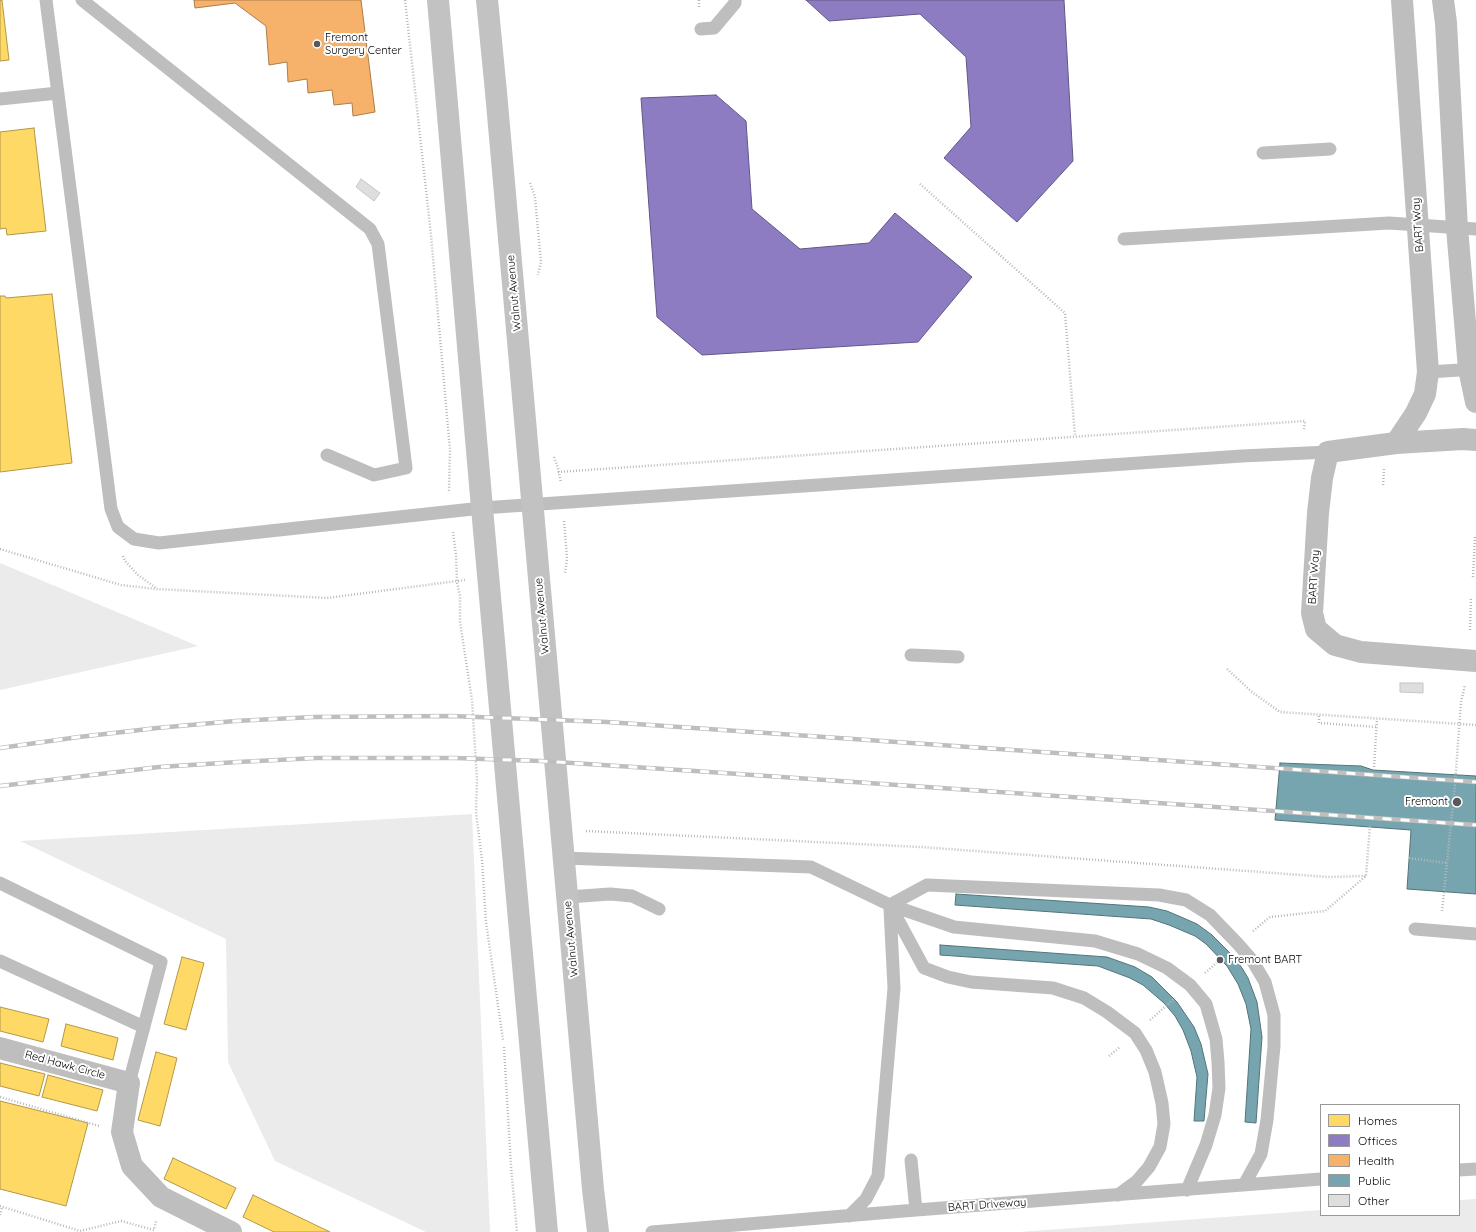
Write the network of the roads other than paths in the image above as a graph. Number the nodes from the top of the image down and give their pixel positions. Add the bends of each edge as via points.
1 (46, 0) edge
2 (82, 0) edge
3 (438, 0) edge
4 (487, 0) edge
5 (735, 0) edge
6 (1402, 0) edge
7 (1443, 0) edge
8 (701, 29) dead end
9 (58, 93) junction
10 (0, 99) edge
11 (1330, 149) dead end
12 (1263, 153) dead end
13 (1418, 225) junction
14 (1466, 229) edge
15 (1124, 238) dead end
16 (1472, 369) edge
17 (1428, 372) junction
18 (1476, 402) edge
19 (1476, 440) edge
20 (1396, 443) junction
21 (1328, 452) junction
22 (327, 455) dead end
23 (532, 504) junction
24 (482, 508) junction
25 (911, 655) dead end
26 (958, 657) dead end
27 (1476, 660) edge
28 (564, 858) junction
29 (0, 883) edge
30 (568, 897) junction
31 (890, 905) junction
32 (659, 909) dead end
33 (1415, 929) dead end
34 (1476, 934) edge
35 (0, 961) edge
36 (144, 1028) junction
37 (0, 1048) edge
38 (129, 1083) junction
39 (912, 1160) dead end
40 (1476, 1169) edge
41 (1460, 1170) edge
42 (1320, 1179) edge
43 (1244, 1185) junction
44 (1187, 1190) junction
45 (1118, 1195) junction
46 (916, 1210) junction
47 (849, 1216) junction
48 (231, 1232) edge
49 (547, 1232) edge
50 (598, 1232) edge
51 (652, 1232) edge

1 - 9 lane
2 - 22 lane via 370,229 376,239 406,468 374,475
3 - 24 main road
4 - 23 main road, Walnut Avenue
5 - 8 lane via 714,28
6 - 13 street, BART Way
7 - 14 street
9 - 10 lane
9 - 24 lane via 111,509 118,527 134,539 159,543
11 - 12 lane
13 - 14 lane
13 - 15 lane via 1389,223
13 - 17 street, BART Way
14 - 16 street
16 - 17 lane
16 - 18 street
17 - 20 street, BART Way via 1425,394
19 - 20 street
20 - 21 street
21 - 23 lane
21 - 27 street, BART Way via 1318,513 1312,613 1316,629 1335,644 1361,652
23 - 24 lane
23 - 28 main road, Walnut Avenue
24 - 49 main road
25 - 26 lane
28 - 30 main road, Walnut Avenue
28 - 31 lane via 811,867
29 - 36 lane via 161,962
30 - 32 lane via 610,894 632,896
30 - 50 main road, Walnut Avenue
31 - 43 lane via 927,885 1159,895 1186,900 1210,915 1252,960 1265,982 1274,1015 1274,1046 1261,1154
31 - 44 lane via 954,927 1095,941 1138,954 1167,968 1190,985 1206,1004 1211,1018 1216,1039 1219,1088 1215,1115 1206,1145
31 - 45 lane via 924,968 948,978 971,982 1053,988 1084,998 1135,1033 1146,1050 1155,1072 1164,1124 1160,1147 1149,1167 1138,1181
31 - 47 lane via 894,988 878,1176 866,1199
33 - 34 lane
35 - 36 lane
36 - 38 lane
37 - 38 street, Red Hawk Circle
38 - 48 street via 122,1132 132,1166 161,1197
39 - 46 lane
40 - 41 lane
42 - 43 lane, BART Driveway
43 - 44 lane, BART Driveway
44 - 45 lane, BART Driveway
45 - 46 lane, BART Driveway
46 - 47 lane, BART Driveway
47 - 51 lane, BART Driveway

